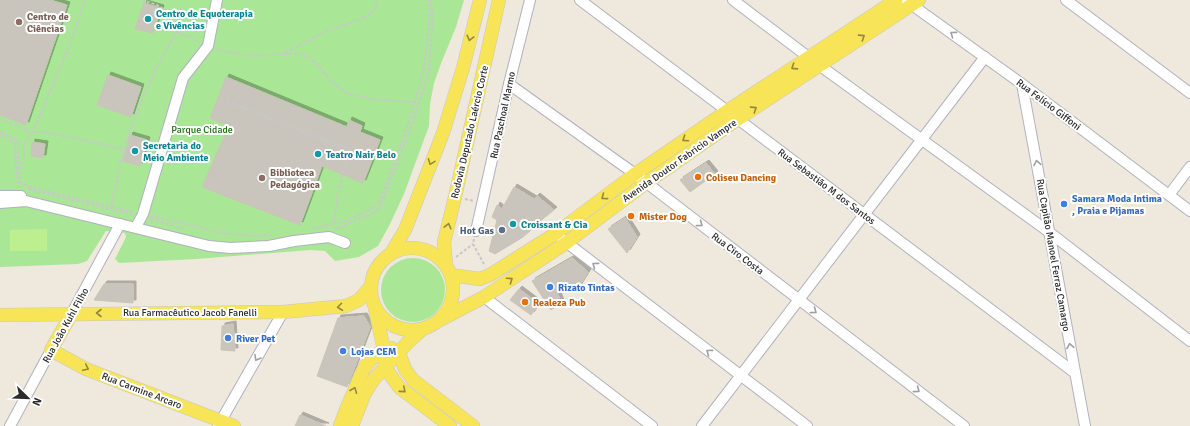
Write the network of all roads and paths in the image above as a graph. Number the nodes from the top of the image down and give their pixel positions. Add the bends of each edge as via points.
1 (85, 0) edge
2 (142, 0) edge
3 (217, 0) edge
4 (377, 0) edge
5 (430, 0) edge
6 (480, 0) edge
7 (499, 0) edge
8 (530, 0) edge
9 (580, 0) edge
10 (733, 0) edge
11 (896, 0) edge
12 (1066, 0) edge
13 (912, 2) edge
14 (178, 32) junction
15 (208, 46) junction
16 (283, 54) junction
17 (985, 57) junction
18 (814, 61) junction
19 (509, 84) junction
20 (1022, 84) junction
21 (1190, 93) edge
22 (228, 101) dead end
23 (415, 101) junction
24 (419, 102) junction
25 (727, 111) junction
26 (0, 119) edge
27 (738, 119) junction
28 (33, 132) junction
29 (0, 134) edge
30 (922, 140) junction
31 (124, 149) junction
32 (1190, 167) edge
33 (18, 170) junction
34 (635, 174) junction
35 (16, 176) junction
36 (646, 183) junction
37 (1169, 195) junction
38 (0, 196) edge
39 (455, 197) junction
40 (26, 201) junction
41 (0, 203) edge
42 (483, 203) junction
43 (111, 207) junction
44 (111, 210) junction
45 (1190, 211) edge
46 (864, 214) junction
47 (142, 216) junction
48 (120, 224) junction
49 (333, 224) junction
50 (136, 227) junction
51 (312, 228) dead end
52 (334, 229) dead end
53 (329, 230) dead end
54 (191, 231) dead end
55 (476, 231) joint
56 (1049, 232) junction
57 (279, 234) dead end
58 (555, 234) junction
59 (566, 242) junction
60 (345, 243) dead end
61 (473, 244) junction
62 (390, 255) junction
63 (449, 270) junction
64 (490, 275) junction
65 (371, 286) junction
66 (484, 297) junction
67 (800, 300) junction
68 (374, 303) junction
69 (283, 312) junction
70 (72, 313) junction
71 (0, 315) edge
72 (440, 320) junction
73 (423, 329) junction
74 (1190, 341) edge
75 (408, 342) junction
76 (51, 350) junction
77 (384, 350) junction
78 (399, 353) junction
79 (385, 366) junction
80 (1075, 373) junction
81 (740, 376) junction
82 (220, 423) edge
83 (10, 426) edge
84 (234, 426) edge
85 (340, 426) edge
86 (352, 426) edge
87 (450, 426) edge
88 (473, 426) edge
89 (652, 426) edge
90 (702, 426) edge
91 (807, 426) edge
92 (964, 426) edge
93 (1085, 426) edge

1 - 28 path
2 - 14 path via 165,10 168,20
3 - 15 street
4 - 16 path via 373,11 362,19 324,32
5 - 23 path via 424,69
5 - 24 path via 433,18 429,72
6 -> 62 main road, Rodovia Deputado Laércio Corte via 443,133 405,230
7 - 39 main road, Rodovia Deputado Laércio Corte
8 - 19 street, Rua Paschoal Marmo
9 - 25 street, Rua Sebastião M dos Santos
10 - 18 street
11 - 18 main road, Avenida Doutor Fabricio Vampre
12 - 21 street
17 -> 13 street, Rua Felício Giffoni
18 -> 13 main road, Avenida Doutor Fabricio Vampre
14 - 15 path
14 - 31 path via 164,54 138,108
15 - 16 path via 250,56
15 - 47 street via 183,78
16 - 23 path via 308,57 346,93 376,100
17 - 20 street, Rua Felício Giffoni
17 - 30 street
18 -> 25 main road, Avenida Doutor Fabricio Vampre
27 -> 18 main road, Avenida Doutor Fabricio Vampre
18 - 30 street
19 - 34 street, Rua Ciro Costa
19 - 42 street, Rua Paschoal Marmo
20 - 37 street, Rua Felício Giffoni
56 -> 20 street, Rua Capitão Manoel Ferraz Camargo
22 - 49 path via 351,150 342,174
23 - 24 path
23 - 49 path via 380,201 372,209
24 - 52 path via 380,208 372,214
25 - 27 street, Rua Sebastião M dos Santos
25 -> 34 main road, Avenida Doutor Fabricio Vampre
26 - 28 path
27 - 36 main road, Avenida Doutor Fabricio Vampre
27 - 46 street, Rua Sebastião M dos Santos
28 - 31 path
28 - 33 path via 24,145 24,160
29 - 33 path via 16,140 19,151
29 - 35 path via 14,142
30 - 46 street
30 - 56 street
31 - 43 path
32 - 37 street
33 - 35 path
33 - 43 path via 21,183 30,187
34 - 36 street, Rua Ciro Costa
34 -> 58 main road, Avenida Doutor Fabricio Vampre
35 - 44 path via 18,185 28,189
36 - 59 main road, Avenida Doutor Fabricio Vampre
36 -> 67 street, Rua Ciro Costa
37 - 45 street, Rua Felício Giffoni
38 - 40 street via 22,196
39 - 42 path
63 -> 39 main road, Rodovia Deputado Laércio Corte via 444,242
40 - 41 street
40 - 48 street
42 - 55 street, Rua Paschoal Marmo
43 - 44 path
43 - 47 path
44 - 47 path
46 - 67 street
46 - 80 street, Rua Sebastião M dos Santos
47 - 50 street
47 - 54 path
47 - 57 path via 221,233 255,236
48 - 50 street
48 - 70 street, Rua João Kuhl Filho
49 - 51 path
49 - 53 path
50 - 60 street via 209,246 230,248 269,246 329,237
55 - 61 path
56 - 74 street
80 -> 56 street, Rua Capitão Manoel Ferraz Camargo
58 - 59 street
58 - 64 main road, Avenida Doutor Fabricio Vampre
66 -> 59 main road, Avenida Doutor Fabricio Vampre
81 -> 59 street
61 - 63 path
61 - 64 path
62 - 63 main road via 401,249 426,250 437,256
62 - 65 main road via 380,263
63 - 64 main road, Avenida Doutor Fabricio Vampre via 480,279
63 - 72 main road via 454,287 452,299 448,311
65 - 68 main road
65 -> 69 main road, Rua Farmacêutico Jacob Fanelli via 359,300 346,306
66 - 72 main road, Avenida Doutor Fabricio Vampre
66 - 89 street
67 - 81 street
67 -> 92 street, Rua Ciro Costa
68 - 73 main road via 379,314 399,328
68 - 77 main road
69 -> 70 main road, Rua Farmacêutico Jacob Fanelli
69 -> 82 street
70 - 71 main road, Rua Farmacêutico Jacob Fanelli
70 - 76 main road, Rua João Kuhl Filho
72 - 73 main road
73 - 75 main road
75 - 77 main road
75 - 78 main road
76 -> 82 main road, Rua Carmine Arcaro via 86,369
76 - 83 street, Rua João Kuhl Filho
77 - 79 main road
85 -> 77 main road via 362,369
78 - 79 main road
78 - 88 main road via 405,369 413,380
79 - 86 main road via 365,392
79 -> 87 main road via 400,388
80 - 93 street, Rua Capitão Manoel Ferraz Camargo
81 - 90 street
81 - 91 street
82 - 84 main road, Rua Carmine Arcaro

